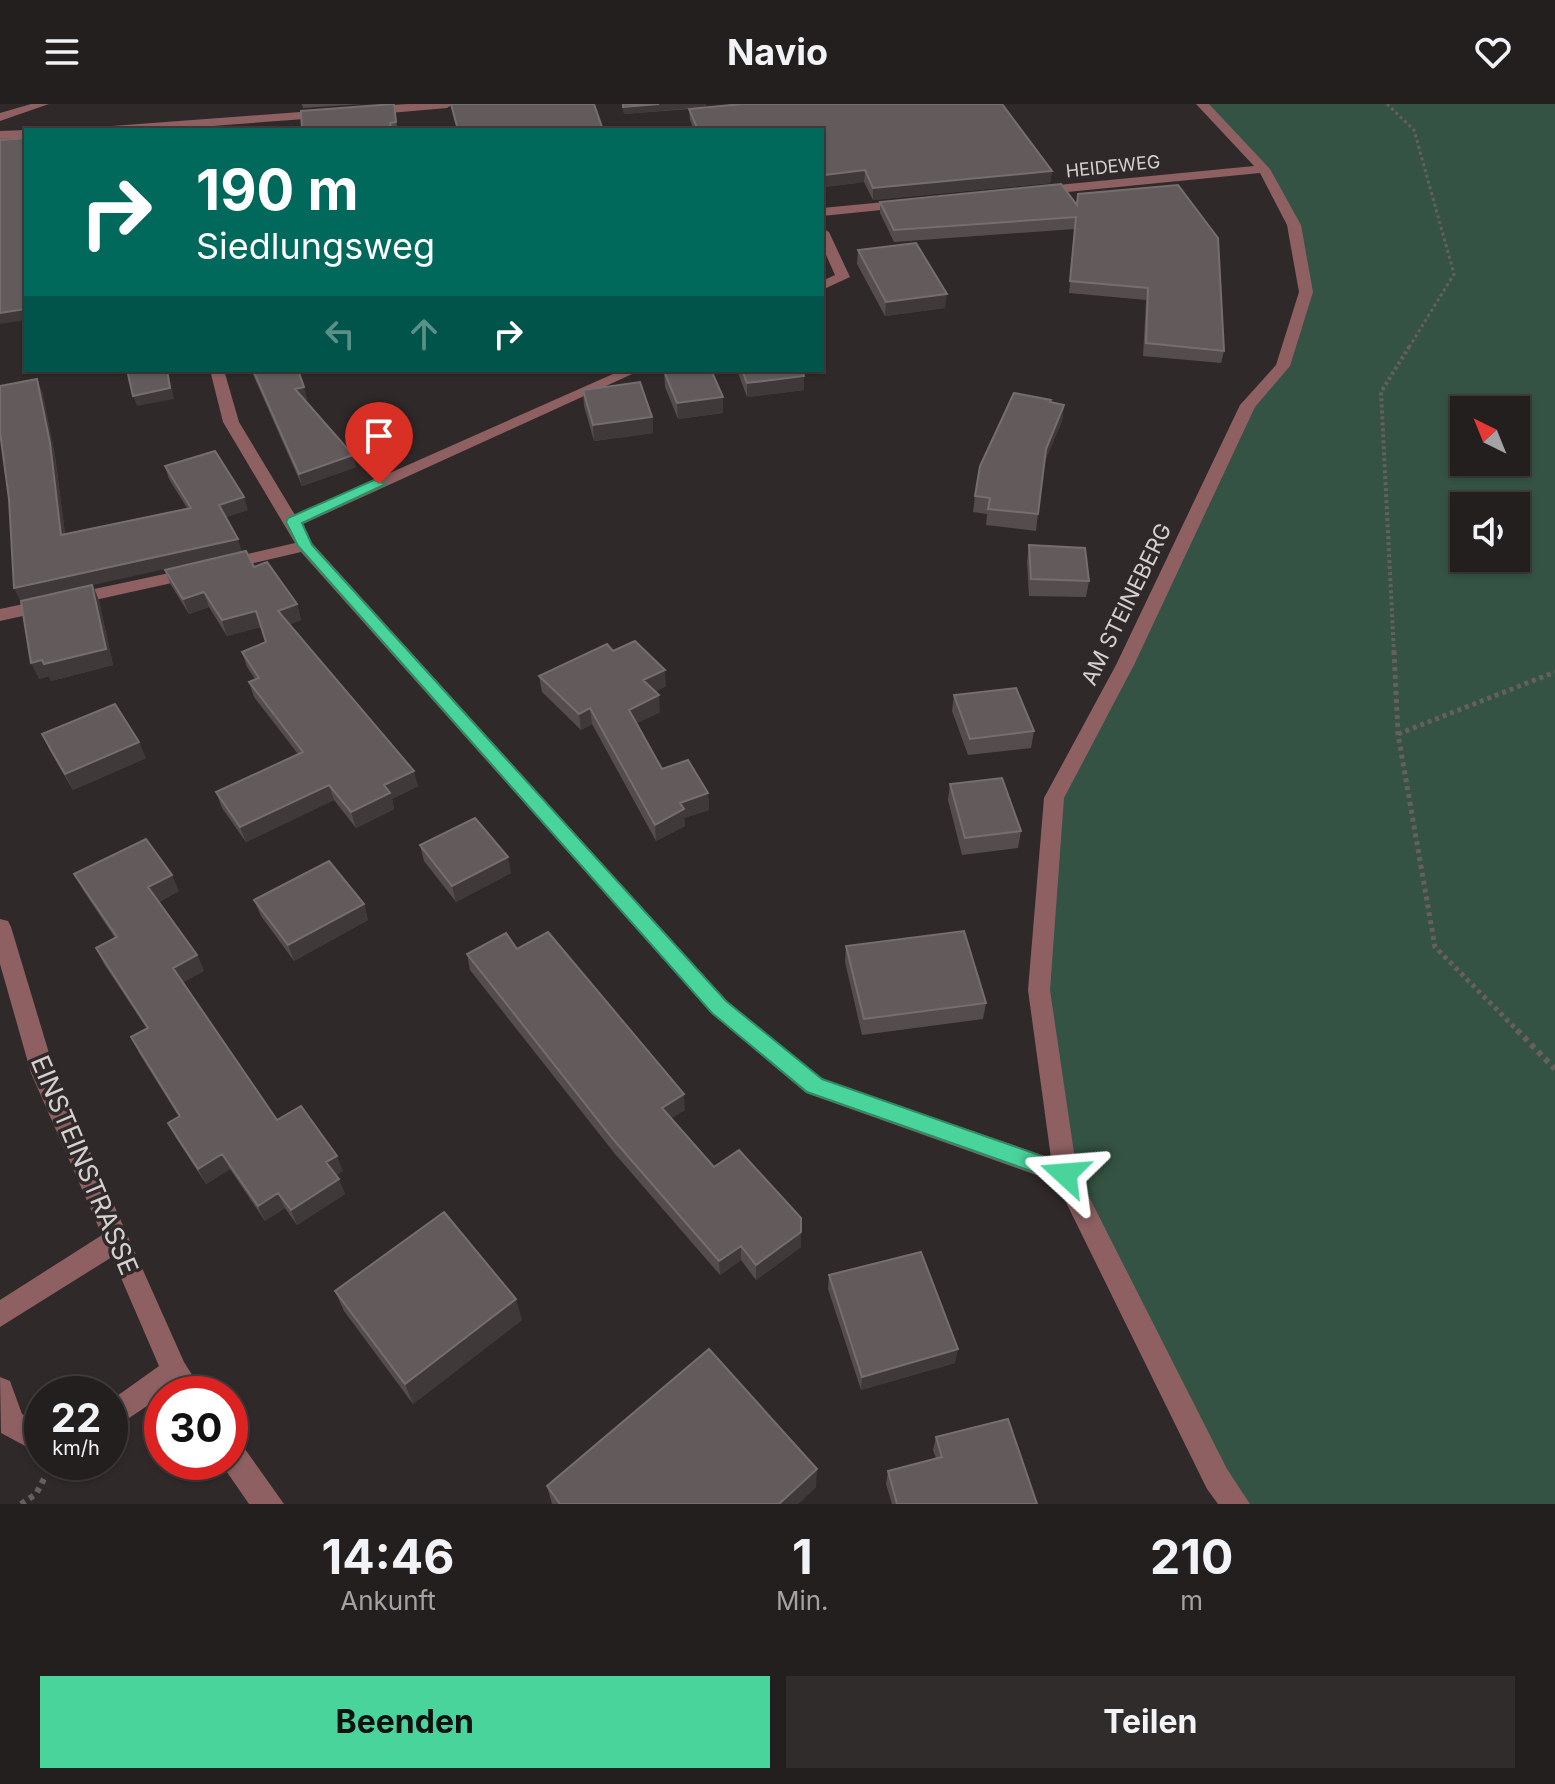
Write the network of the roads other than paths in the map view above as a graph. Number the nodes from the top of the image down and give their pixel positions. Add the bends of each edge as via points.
1 (43, 104) edge
2 (447, 104) edge
3 (1202, 104) edge
4 (354, 112) edge
5 (339, 113) edge
6 (0, 117) edge
7 (165, 128) edge
8 (24, 134) edge
9 (0, 135) edge
10 (1264, 169) junction
11 (1027, 192) edge
12 (917, 203) edge
13 (824, 212) edge
14 (824, 236) edge
15 (824, 285) edge
16 (218, 372) edge
17 (630, 372) edge
18 (294, 522) junction
19 (305, 546) junction
20 (0, 615) edge
21 (0, 927) edge
22 (1065, 1174) junction
23 (117, 1240) junction
24 (0, 1315) edge
25 (175, 1371) junction
26 (178, 1376) edge
27 (0, 1390) edge
28 (128, 1404) edge
29 (24, 1431) edge
30 (248, 1478) edge
31 (270, 1504) edge
32 (1236, 1504) edge

1 - 6 street
2 - 4 street
3 - 10 street, AM STEINEBERG
5 - 7 street
8 - 9 street
10 - 11 street, HEIDEWEG
10 - 22 street, AM STEINEBERG via 1294,225 1306,292 1283,366 1248,405 1125,665 1054,798 1039,990
12 - 13 street
14 - 15 street via 843,277
16 - 18 street via 231,422
17 - 18 street
18 - 19 street
19 - 20 street
19 - 22 street via 719,1007 814,1086
21 - 23 street, EINSTEINSTRASSE via 43,1073
22 - 32 street, AM STEINEBERG via 1217,1479
23 - 24 street
23 - 25 street, EINSTEINSTRASSE
25 - 26 street, EINSTEINSTRASSE
25 - 28 street
27 - 29 street via 11,1423
30 - 31 street

